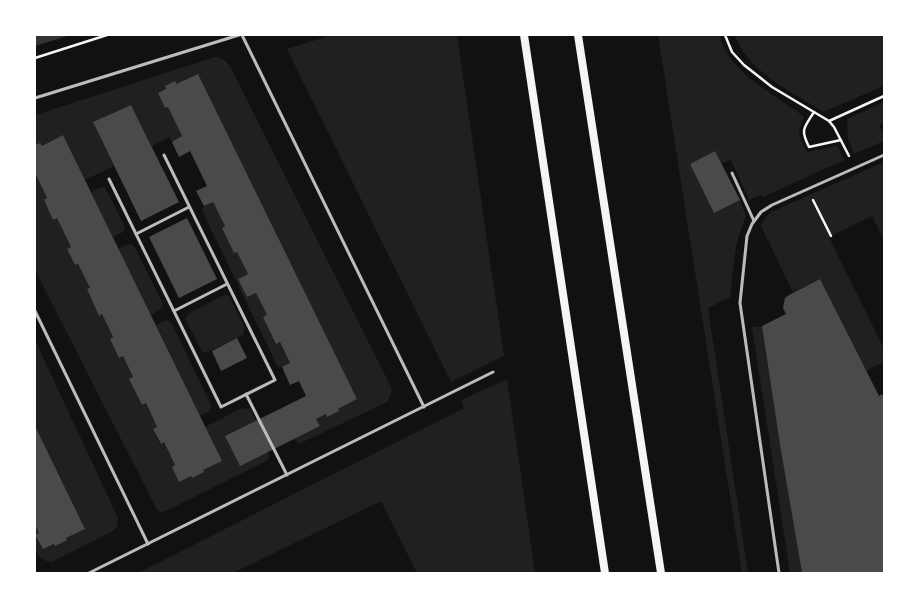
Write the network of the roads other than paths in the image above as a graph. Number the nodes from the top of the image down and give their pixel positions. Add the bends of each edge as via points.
1 (240, 35) edge
2 (524, 35) edge
3 (578, 35) edge
4 (35, 98) edge
5 (164, 155) dead end
6 (884, 155) edge
7 (732, 173) dead end
8 (109, 179) dead end
9 (189, 207) junction
10 (754, 221) junction
11 (136, 234) junction
12 (227, 284) junction
13 (35, 311) edge
14 (174, 311) junction
15 (493, 372) dead end
16 (246, 394) junction
17 (424, 406) junction
18 (287, 475) junction
19 (148, 544) junction
20 (89, 573) edge
21 (605, 573) edge
22 (661, 573) edge
23 (779, 573) edge

1 - 4 lane
1 - 17 lane
2 - 21 main road
3 - 22 main road
5 - 9 lane
6 - 10 lane via 772,205 761,212
7 - 10 lane
8 - 11 lane
9 - 11 lane
9 - 12 lane
10 - 23 lane via 747,236 740,303
11 - 14 lane
12 - 14 lane
12 - 16 lane via 275,380
13 - 19 lane
14 - 16 lane via 221,407
15 - 17 lane
16 - 18 lane
17 - 18 lane
18 - 19 lane
19 - 20 lane

